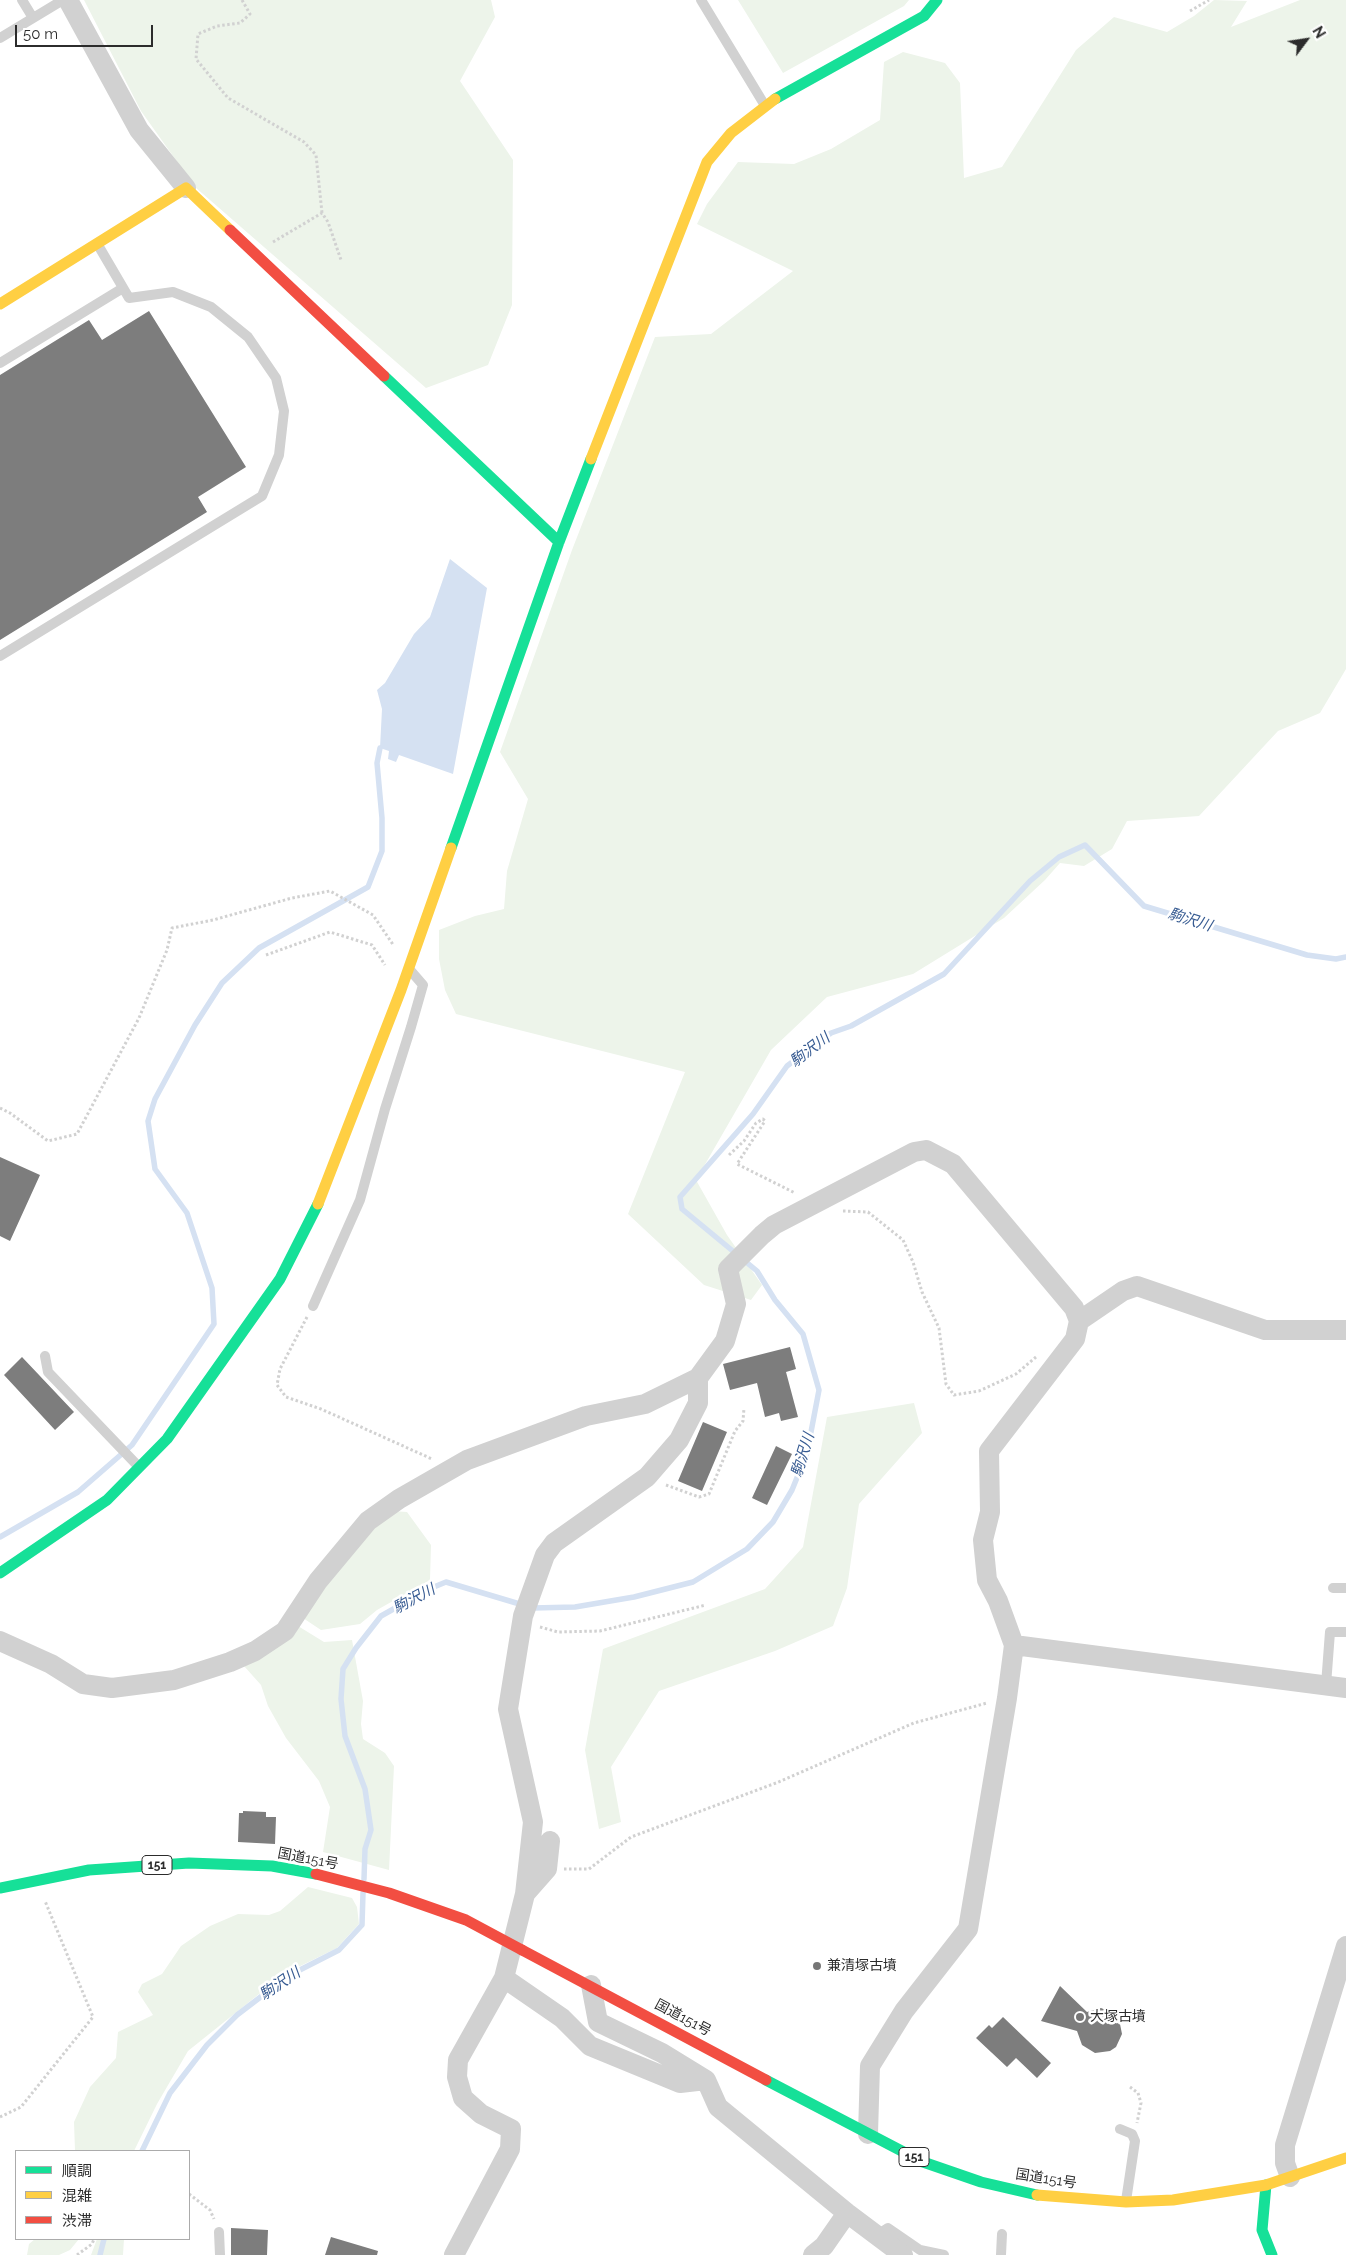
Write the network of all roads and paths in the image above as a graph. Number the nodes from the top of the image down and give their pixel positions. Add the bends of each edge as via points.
1 (22, 0) edge
2 (63, 0) edge
3 (68, 0) edge
4 (242, 0) edge
5 (701, 0) edge
6 (937, 0) edge
7 (1209, 0) edge
8 (1190, 11) dead end
9 (32, 18) junction
10 (0, 38) edge
11 (765, 105) junction
12 (186, 188) junction
13 (322, 213) junction
14 (98, 244) junction
15 (253, 254) junction
16 (342, 260) dead end
17 (123, 288) junction
18 (0, 304) edge
19 (0, 363) edge
20 (559, 542) junction
21 (0, 656) edge
22 (266, 955) dead end
23 (408, 967) junction
24 (401, 990) junction
25 (0, 1108) edge
26 (729, 1155) dead end
27 (803, 1196) dead end
28 (838, 1211) dead end
29 (313, 1306) joint
30 (1078, 1321) junction
31 (1346, 1330) edge
32 (1042, 1352) dead end
33 (45, 1356) dead end
34 (698, 1378) junction
35 (744, 1408) dead end
36 (136, 1465) junction
37 (450, 1469) junction
38 (647, 1477) junction
39 (0, 1572) edge
40 (1333, 1588) dead end
41 (1346, 1588) edge
42 (706, 1605) dead end
43 (525, 1612) junction
44 (1346, 1632) edge
45 (0, 1641) edge
46 (1014, 1645) junction
47 (1326, 1685) junction
48 (1346, 1688) edge
49 (1007, 1698) junction
50 (550, 1841) dead end
51 (547, 1870) junction
52 (36, 1880) junction
53 (0, 1888) edge
54 (525, 1894) junction
55 (1346, 1946) edge
56 (504, 1978) junction
57 (590, 1985) junction
58 (706, 2080) junction
59 (1130, 2087) dead end
60 (0, 2117) edge
61 (1120, 2130) dead end
62 (868, 2134) junction
63 (1134, 2141) junction
64 (1346, 2158) edge
65 (1290, 2177) junction
66 (1266, 2185) junction
67 (190, 2195) edge
68 (1126, 2202) junction
69 (847, 2213) junction
70 (219, 2232) joint
71 (1002, 2234) dead end
72 (877, 2235) junction
73 (94, 2240) edge
74 (77, 2255) edge
75 (220, 2255) edge
76 (454, 2255) edge
77 (813, 2255) edge
78 (903, 2255) edge
79 (944, 2255) edge
80 (1002, 2255) edge
81 (1272, 2255) edge

1 - 9 lane
2 - 9 lane
3 - 12 street via 139,130
4 - 13 path via 250,14 240,23 217,26 198,34 196,59 228,98 304,142 316,156
5 - 11 lane
6 - 11 main road via 924,16
7 - 8 path
9 - 10 lane
11 - 20 main road via 731,133 707,162
12 - 14 main road
12 - 15 main road
13 - 15 path
13 - 16 path
14 - 17 lane
14 - 18 main road
15 - 20 main road
17 - 19 lane
17 - 21 lane via 129,298 173,292 196,301 211,307 248,337 276,378 284,411 279,454 262,496
20 - 23 main road
22 - 24 path via 330,932 372,945
23 - 24 main road
23 - 25 path via 373,915 330,891 172,928 167,950 139,1018 77,1134 48,1141
23 - 29 lane via 423,985 360,1200
24 - 36 main road via 313,1218 289,1262 168,1439
26 - 27 path via 763,1119 765,1122 737,1164
28 - 32 path via 868,1212 903,1240 939,1328 946,1384 954,1395 979,1391 1016,1374
29 - 37 path via 280,1370 277,1385 286,1396 394,1441
30 - 31 street via 1136,1286 1265,1330
30 - 34 street via 1074,1308 953,1164 926,1150 914,1152 774,1225 728,1269 736,1304 725,1341
30 - 46 street via 1075,1339 989,1451 990,1512 983,1540 987,1580
33 - 36 lane via 48,1372
34 - 37 street via 646,1404 586,1416
34 - 38 street via 698,1404 679,1440
35 - 38 path via 743,1421 735,1431 709,1494 699,1498
36 - 39 main road via 106,1500
37 - 45 street via 368,1521 318,1581 285,1630 255,1651 230,1662 174,1680 112,1688 83,1684 51,1664
38 - 43 street via 554,1543 545,1555
40 - 41 lane
42 - 43 path via 600,1631 558,1632
43 - 54 street via 508,1709 533,1822
44 - 47 lane via 1330,1632
46 - 47 street
46 - 49 street
47 - 48 street
49 - 51 path via 914,1723 776,1782 631,1837 589,1870
49 - 62 street via 968,1929 904,2011 870,2066
50 - 51 street
51 - 54 street
52 - 53 main road, 国道151号 / 151
52 - 57 main road, 国道151号 / 151, bridge via 89,1870 188,1863 272,1866 316,1874 388,1893 466,1920
52 - 60 path via 93,2017 21,2108
54 - 56 street
55 - 65 street via 1284,2145
56 - 58 street via 562,2018 590,2046 680,2083
56 - 76 street via 458,2060 457,2077 463,2098 481,2114 511,2129 510,2149
57 - 58 street via 598,2022 662,2053
57 - 62 main road, 国道151号 / 151
58 - 69 street via 718,2107
59 - 63 path via 1138,2093 1141,2103
61 - 63 lane via 1132,2134
62 - 68 main road, 国道151号 / 151 via 923,2162 981,2182 1045,2197
63 - 68 lane
64 - 65 main road, 国道151号 / 151
65 - 66 main road, 国道151号 / 151
66 - 68 main road, 国道151号 / 151 via 1173,2200
66 - 81 main road via 1262,2230
67 - 70 path via 210,2210
69 - 72 street
69 - 77 street via 824,2246
70 - 75 lane
71 - 80 lane
72 - 78 street
72 - 79 lane via 888,2228 920,2250
73 - 74 path

